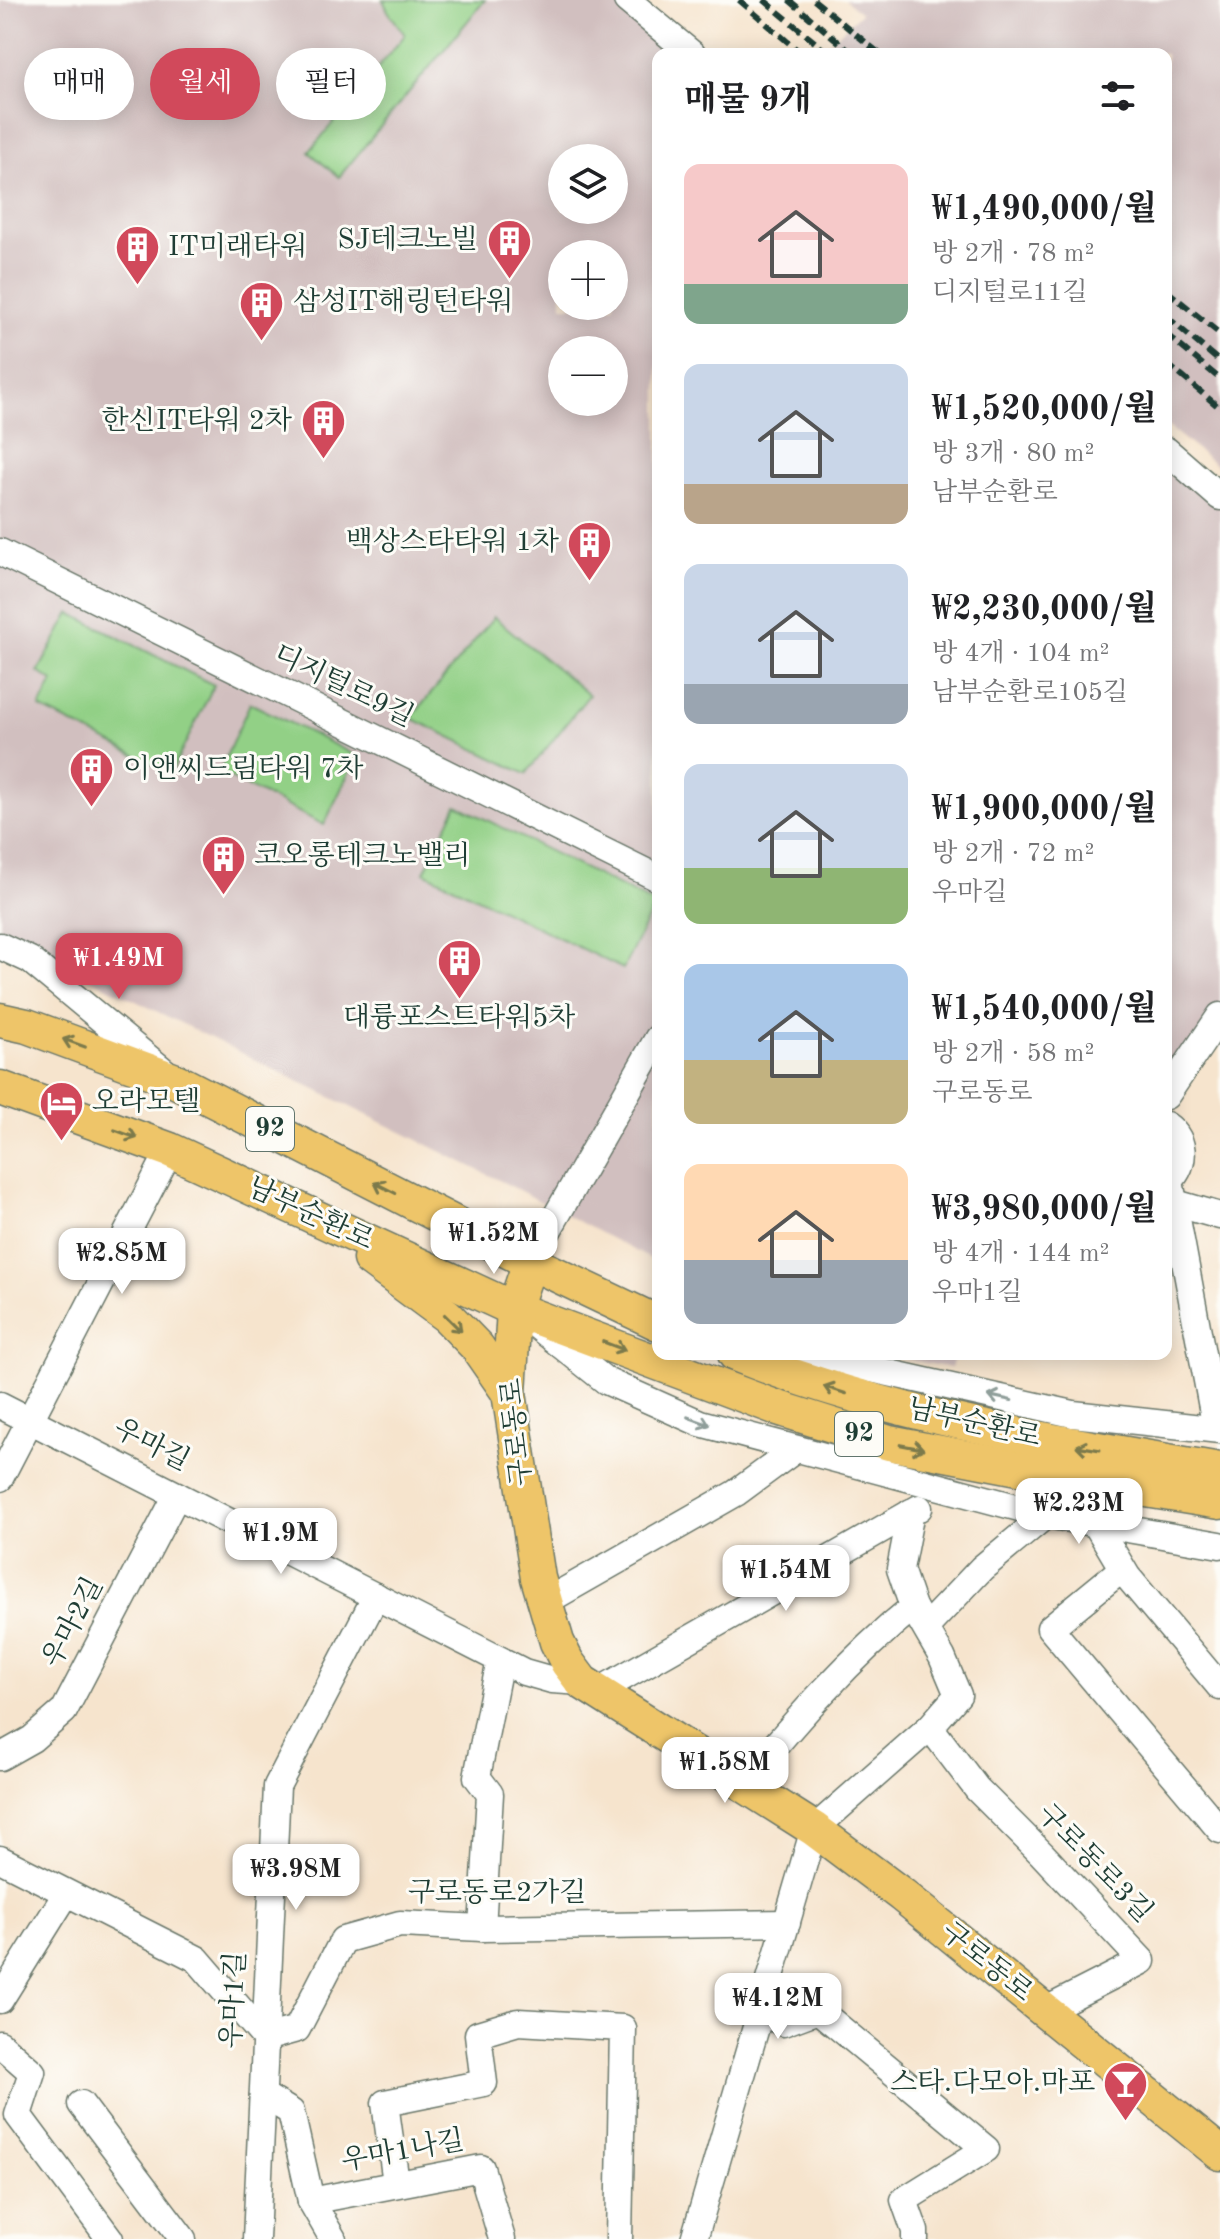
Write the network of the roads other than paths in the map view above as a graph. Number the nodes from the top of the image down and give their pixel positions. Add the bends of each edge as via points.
1 (627, 0) edge
2 (685, 48) edge
3 (1172, 455) edge
4 (1220, 497) edge
5 (0, 552) edge
6 (652, 875) edge
7 (0, 946) edge
8 (1220, 1016) edge
9 (0, 1020) edge
10 (652, 1048) edge
11 (176, 1081) junction
12 (1172, 1087) edge
13 (0, 1088) edge
14 (1172, 1131) edge
15 (170, 1150) junction
16 (1172, 1188) edge
17 (1172, 1191) edge
18 (1172, 1195) edge
19 (301, 1210) junction
20 (1220, 1216) edge
21 (530, 1262) junction
22 (652, 1304) edge
23 (514, 1309) junction
24 (652, 1320) edge
25 (749, 1360) edge
26 (831, 1360) edge
27 (509, 1393) junction
28 (0, 1405) edge
29 (29, 1419) junction
30 (1218, 1430) edge
31 (796, 1449) junction
32 (1220, 1470) edge
33 (0, 1478) edge
34 (950, 1490) junction
35 (177, 1495) junction
36 (1220, 1502) edge
37 (911, 1512) junction
38 (1046, 1515) junction
39 (1096, 1524) junction
40 (1179, 1538) junction
41 (1220, 1545) edge
42 (1220, 1560) edge
43 (1122, 1569) junction
44 (376, 1596) junction
45 (545, 1602) junction
46 (920, 1617) junction
47 (500, 1660) junction
48 (589, 1687) junction
49 (1220, 1687) edge
50 (930, 1727) junction
51 (0, 1757) edge
52 (744, 1783) junction
53 (1217, 1822) edge
54 (814, 1829) junction
55 (0, 1859) edge
56 (66, 1894) junction
57 (787, 1923) junction
58 (482, 1928) junction
59 (0, 2000) edge
60 (761, 2011) junction
61 (1044, 2011) junction
62 (265, 2038) junction
63 (0, 2044) edge
64 (263, 2095) junction
65 (81, 2104) dead end
66 (1220, 2153) edge
67 (396, 2183) junction
68 (311, 2201) junction
69 (110, 2239) edge
70 (183, 2239) edge
71 (256, 2239) edge
72 (333, 2239) edge
73 (502, 2239) edge
74 (619, 2239) edge
75 (694, 2239) edge
76 (915, 2239) edge

1 - 2 street
3 - 4 street
5 - 6 street, 디지털로9길
7 - 11 street via 30,960
8 - 12 street
11 -> 9 main road, 남부순환로 / 92
10 - 21 street
21 -> 11 main road, 남부순환로 / 92
13 -> 15 main road, 남부순환로 / 92
14 - 16 street via 1182,1151
15 - 19 main road, 남부순환로 / 92
15 - 29 street
17 - 20 street
18 - 30 street
19 - 23 main road, 남부순환로 / 92
19 -> 27 main road via 447,1316
21 - 22 street
21 - 23 main road, 구로동로
21 - 24 main road, 남부순환로 / 92
23 - 27 main road, 구로동로
23 -> 31 street via 606,1381 700,1423
23 -> 36 main road, 남부순환로 / 92 via 775,1407 889,1443
32 -> 25 main road, 남부순환로 / 92 via 1064,1444 861,1399
30 -> 26 street via 1073,1414
27 - 45 main road, 구로동로
28 - 29 street, 우마길
29 - 33 street
29 - 35 street, 우마길
31 - 34 street
31 - 45 street via 736,1493
34 - 37 street
34 - 38 street
35 - 44 street, 우마길
35 - 51 street, 우마2길 via 64,1711 32,1739
37 - 46 street via 900,1569
37 - 48 street
38 - 39 street
38 - 46 street
39 - 40 street
39 - 43 street
40 - 41 street
40 - 42 street via 1185,1551
43 - 49 street
43 - 53 street via 1050,1628
44 - 47 street, 우마길
44 - 62 street, 우마1길 via 277,1786
45 - 48 main road, 구로동로 via 567,1662
46 - 50 street via 958,1695
46 - 52 street via 883,1631 803,1711
47 - 48 street, 우마길 via 524,1672
47 - 58 street via 477,1777 490,1794
48 - 52 main road, 구로동로
50 - 54 street
50 - 61 street, 구로동로3길 via 977,1789 1142,1961
52 - 54 main road, 구로동로
54 - 57 street
54 - 61 main road, 구로동로
55 - 56 street
56 - 59 street
56 - 62 street via 197,1959
57 - 58 street, 구로동로2가길
57 - 60 street
58 - 62 street, 구로동로2가길 via 400,1924 343,1940 297,2029
60 - 75 street
60 - 76 street via 783,2023 818,2010 986,2149 904,2200
61 - 66 main road, 구로동로
62 - 64 street, 우마1길
63 - 69 street via 32,2072 18,2115
64 - 68 street, 우마1나길 via 291,2112
64 - 71 street, 우마1길
65 - 70 street
67 - 68 street, 우마1나길
67 - 73 street, 우마1나길 via 481,2168
67 - 74 street via 385,2103 484,2083 478,2034 518,2022 623,2028
68 - 72 street, 우마1나길

